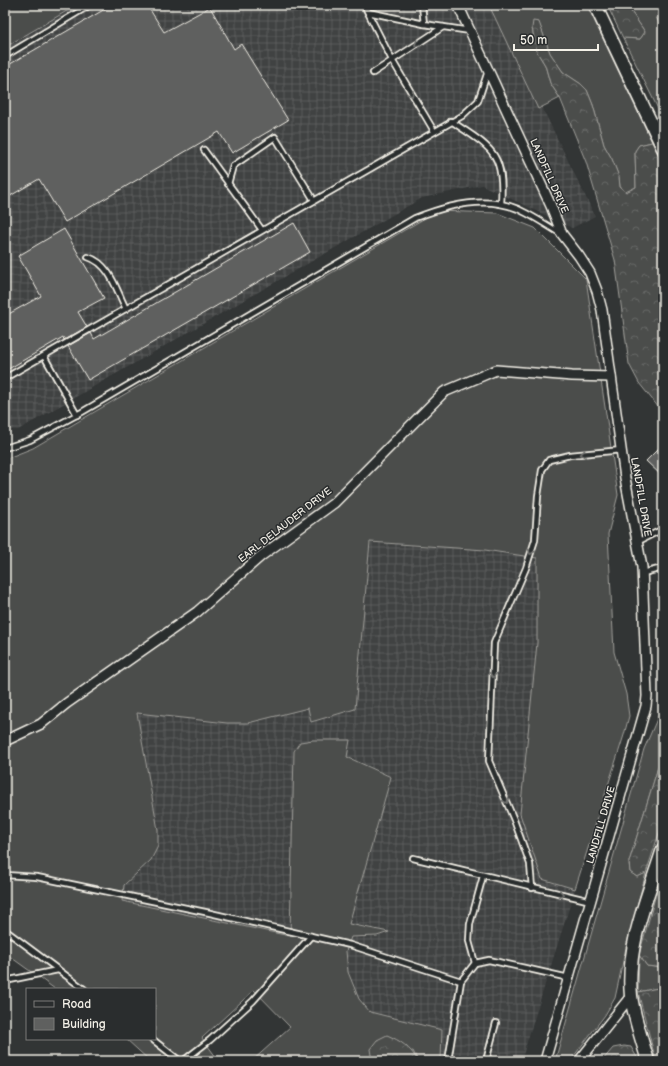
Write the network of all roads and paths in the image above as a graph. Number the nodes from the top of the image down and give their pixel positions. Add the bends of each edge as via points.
1 (90, 5) edge
2 (364, 5) edge
3 (422, 5) edge
4 (458, 5) edge
5 (595, 5) edge
6 (368, 12) junction
7 (424, 24) junction
8 (443, 27) junction
9 (470, 31) junction
10 (5, 56) edge
11 (392, 60) junction
12 (488, 70) junction
13 (373, 73) dead end
14 (451, 122) junction
15 (434, 131) junction
16 (663, 148) edge
17 (204, 150) dead end
18 (228, 184) junction
19 (314, 200) junction
20 (501, 204) junction
21 (262, 230) junction
22 (562, 234) junction
23 (88, 257) dead end
24 (126, 309) junction
25 (44, 356) junction
26 (611, 377) junction
27 (5, 378) edge
28 (77, 415) junction
29 (5, 448) edge
30 (622, 450) junction
31 (663, 529) edge
32 (637, 542) junction
33 (663, 568) edge
34 (643, 572) junction
35 (6, 742) edge
36 (663, 849) edge
37 (413, 858) dead end
38 (5, 876) edge
39 (483, 876) junction
40 (532, 888) junction
41 (591, 901) junction
42 (5, 930) edge
43 (311, 936) junction
44 (475, 962) junction
45 (58, 970) junction
46 (569, 978) junction
47 (5, 981) edge
48 (460, 981) junction
49 (83, 988) edge
50 (631, 996) junction
51 (496, 1023) dead end
52 (153, 1040) edge
53 (180, 1061) edge
54 (183, 1061) edge
55 (448, 1061) edge
56 (486, 1061) edge
57 (545, 1061) edge
58 (580, 1061) edge
59 (648, 1061) edge

1 - 10 lane
2 - 6 lane
3 - 7 lane
4 - 9 street, LANDFILL DRIVE
5 - 16 main road
6 - 7 lane
6 - 11 lane
7 - 8 lane
8 - 9 lane
8 -> 11 lane
9 - 12 street, LANDFILL DRIVE
11 - 13 lane
11 -> 15 lane
12 - 14 lane via 478,101 462,116
12 - 22 street, LANDFILL DRIVE
14 - 15 lane
14 - 20 lane via 483,142 495,155 502,172
15 - 19 lane
17 - 18 lane
18 - 19 lane via 233,166 275,137
18 - 21 lane
19 - 21 lane
20 - 22 lane via 517,209
20 - 28 lane via 468,203 447,206 415,218
21 - 24 lane
22 - 26 street, LANDFILL DRIVE via 579,256 597,291
23 - 24 lane via 98,260 106,267
24 - 25 lane
25 - 27 lane
25 - 28 lane
26 - 30 street, LANDFILL DRIVE
26 - 35 street, EARL DELAUDER DRIVE via 496,370 444,392 334,503 261,556 197,612 67,702 41,724
28 - 29 lane via 30,440
30 - 32 street, LANDFILL DRIVE
30 -> 40 lane via 570,455 549,460 542,470 535,540 494,643 489,761 530,864
31 - 32 lane
32 - 34 street, LANDFILL DRIVE
33 - 34 lane
34 - 41 street, LANDFILL DRIVE via 646,706
36 - 50 main road via 636,933 632,955
37 - 39 lane
38 - 43 lane via 37,877
39 - 40 lane
39 - 44 lane via 470,924 469,941
40 -> 41 lane
41 - 46 street, LANDFILL DRIVE
42 - 45 lane
43 - 48 lane via 350,945
43 - 54 lane via 253,1001
44 - 46 lane via 488,960
44 - 48 lane
45 - 47 lane
45 - 49 lane
46 - 57 street, LANDFILL DRIVE
48 - 55 lane
50 - 58 street
50 - 59 main road
51 - 56 lane
52 - 53 lane

